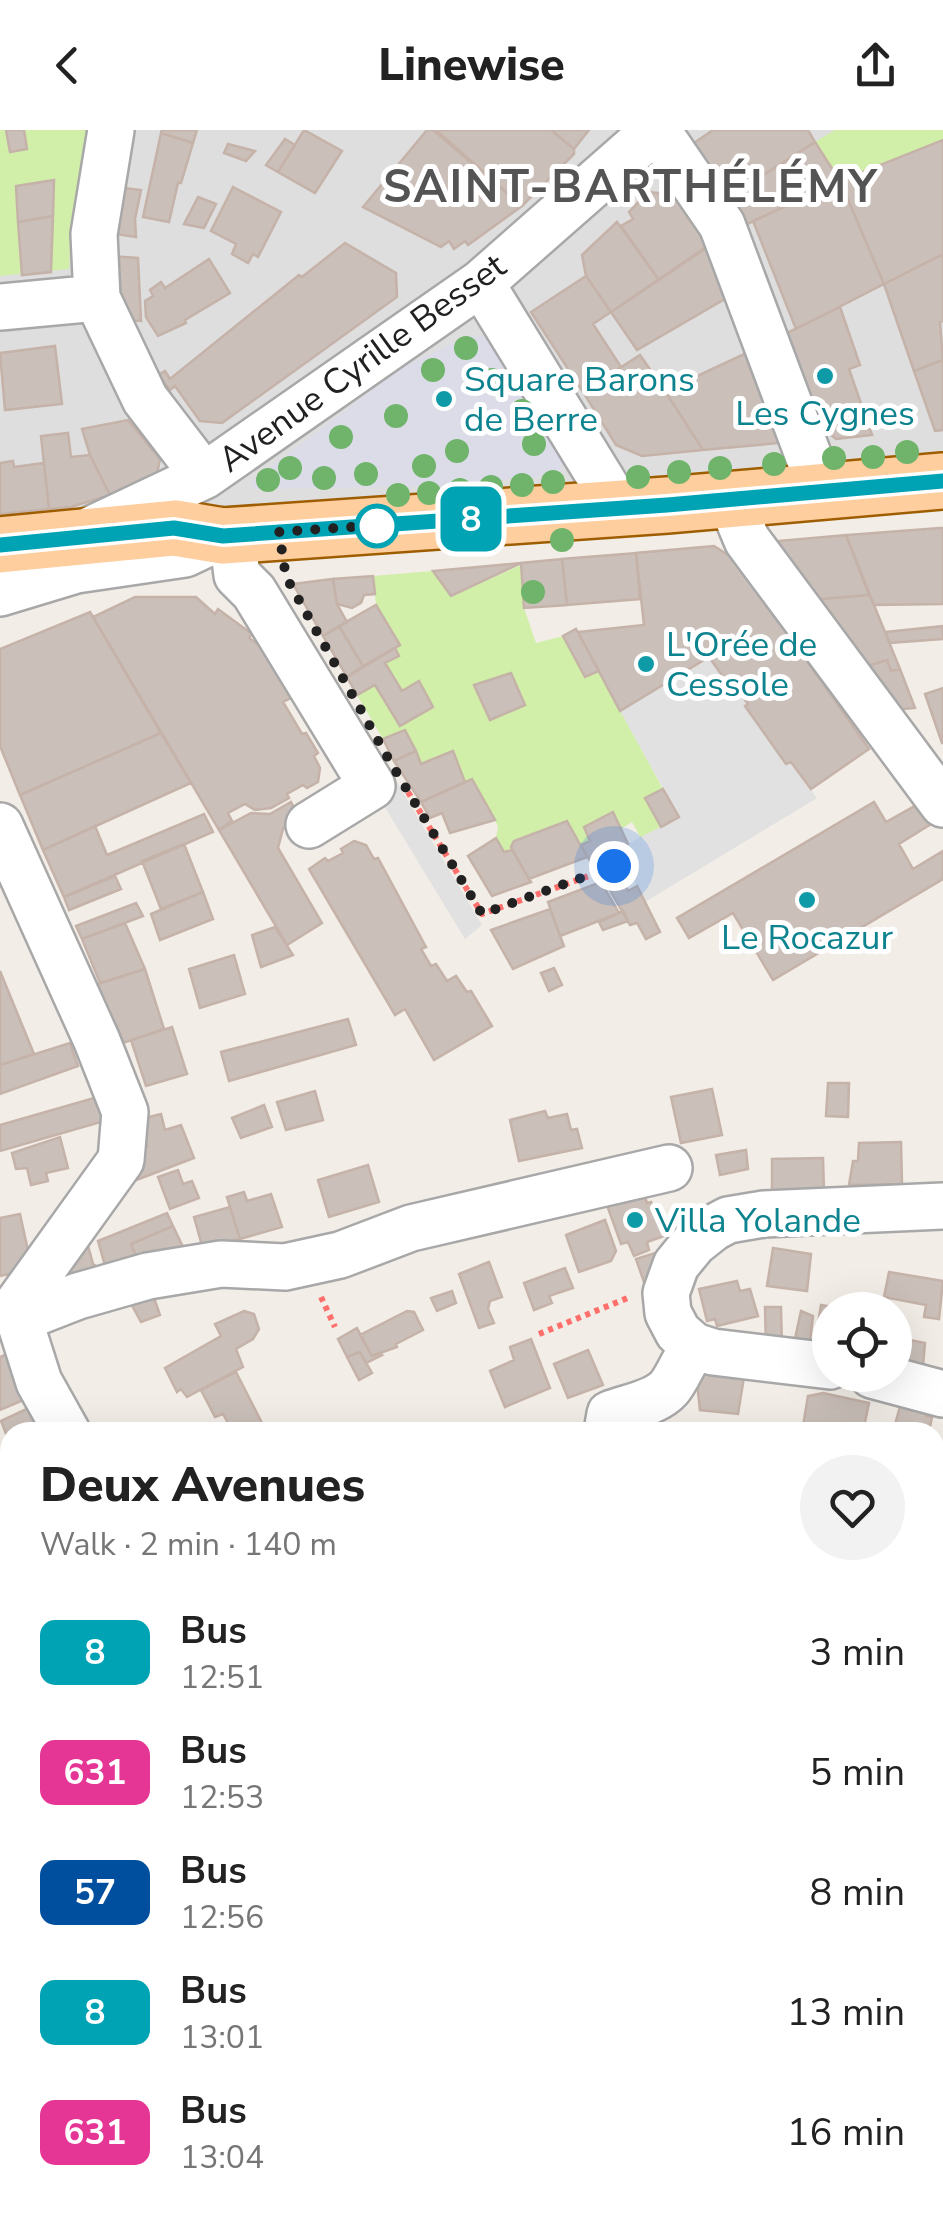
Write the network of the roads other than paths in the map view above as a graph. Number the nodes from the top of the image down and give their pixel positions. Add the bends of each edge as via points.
1 (111, 130) edge
2 (656, 130) edge
3 (481, 283) junction
4 (98, 298) junction
5 (0, 306) edge
6 (204, 476) junction
7 (943, 481) edge
8 (822, 492) junction
9 (730, 499) junction
10 (619, 508) junction
11 (214, 534) junction
12 (78, 536) junction
13 (0, 545) edge
14 (0, 593) edge
15 (943, 804) edge
16 (309, 825) dead end
17 (0, 826) edge
18 (669, 1168) dead end
19 (943, 1206) edge
20 (10, 1312) edge
21 (694, 1346) junction
22 (812, 1364) edge
23 (912, 1386) edge
24 (943, 1394) edge
25 (61, 1422) edge
26 (608, 1422) edge

1 - 4 street via 94,234
2 - 3 street, Avenue Cyrille Besset
2 - 8 street via 722,225
3 - 6 street, Avenue Cyrille Besset
3 - 10 street
4 - 5 street
4 - 6 street via 145,399
6 - 11 street, Avenue Cyrille Besset
6 - 12 street, Avenue Cyrille Besset
7 - 8 main road
8 - 9 main road
9 - 10 main road
9 - 15 street via 747,540
10 - 11 main road
11 - 12 main road via 174,528
11 - 14 street via 185,554 76,570
11 - 16 street via 372,786
12 - 13 main road
17 - 20 street via 124,1112 121,1160
18 - 20 street via 411,1228 340,1255 285,1267 220,1264 148,1276
19 - 21 street via 728,1220 694,1243 667,1282 668,1312
20 - 25 street
21 - 22 street
21 - 26 street via 672,1386 610,1414
23 - 24 street

